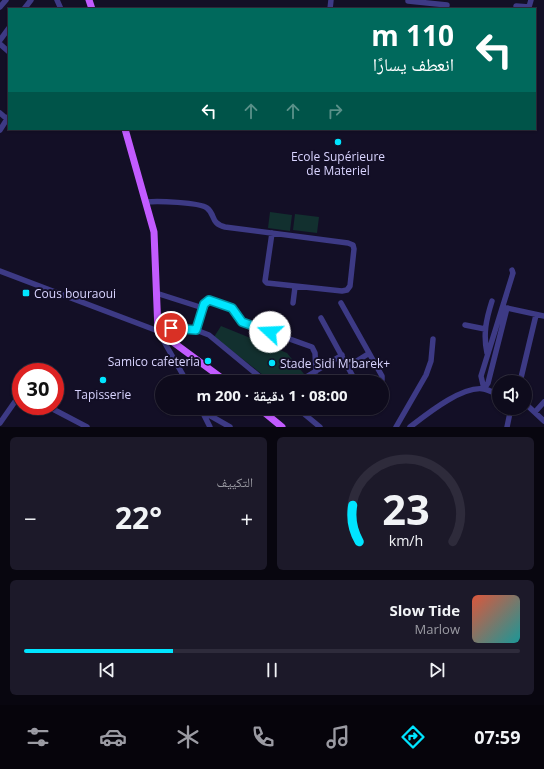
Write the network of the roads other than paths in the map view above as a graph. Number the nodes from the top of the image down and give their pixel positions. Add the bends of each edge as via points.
1 (6, 0) edge
2 (31, 0) edge
3 (531, 0) edge
4 (408, 1) dead end
5 (516, 5) edge
6 (0, 7) edge
7 (25, 8) edge
8 (446, 8) edge
9 (8, 29) edge
10 (0, 40) edge
11 (0, 44) edge
12 (8, 51) edge
13 (0, 113) edge
14 (8, 117) edge
15 (0, 130) edge
16 (125, 130) edge
17 (146, 202) junction
18 (272, 233) junction
19 (512, 270) dead end
20 (0, 271) edge
21 (295, 287) junction
22 (156, 293) junction
23 (492, 301) dead end
24 (293, 303) dead end
25 (341, 303) dead end
26 (203, 308) junction
27 (536, 315) junction
28 (544, 316) edge
29 (321, 318) dead end
30 (465, 326) dead end
31 (158, 329) junction
32 (484, 329) junction
33 (196, 330) junction
34 (433, 339) dead end
35 (368, 354) junction
36 (487, 354) junction
37 (342, 355) junction
38 (347, 367) junction
39 (316, 371) junction
40 (183, 375) edge
41 (218, 375) edge
42 (258, 375) edge
43 (309, 375) edge
44 (352, 375) edge
45 (381, 375) edge
46 (522, 375) edge
47 (484, 389) junction
48 (492, 392) edge
49 (544, 402) edge
50 (12, 406) edge
51 (532, 410) edge
52 (535, 412) junction
53 (64, 415) edge
54 (205, 415) edge
55 (211, 415) edge
56 (267, 415) edge
57 (305, 415) edge
58 (510, 415) edge
59 (544, 421) edge
60 (0, 423) edge
61 (87, 427) edge
62 (210, 427) edge
63 (230, 427) edge
64 (282, 427) edge
65 (320, 427) edge
66 (396, 427) edge
67 (410, 427) edge
68 (507, 427) edge

1 - 6 street
2 - 7 street
3 - 5 street via 530,7
4 - 8 street via 447,5
9 - 10 street
11 - 12 street
13 - 14 street
14 - 15 street
16 - 17 main road
17 - 18 street via 161,201 202,206 211,212 218,226
17 - 22 main road via 154,232
18 - 21 street via 265,281 269,285
18 - 21 street via 353,245 350,286 347,290 326,291
19 - 36 street
20 - 31 street
21 - 24 street
22 - 26 street
22 - 31 main road
23 - 32 street
25 - 35 street
26 - 33 street
26 - 39 street via 209,300 232,308 242,322 312,347
27 - 28 street
27 - 46 street
27 - 47 street via 507,308 488,383
29 - 37 street
30 - 32 street
31 - 33 street
31 - 40 street
31 - 41 main road
32 - 36 street
33 - 42 street via 209,335
34 - 66 street via 431,361 426,375
35 - 38 street
35 - 45 street
36 - 47 street via 481,376
37 - 38 street
37 - 39 street
38 - 44 street
39 - 43 street
47 - 48 street
47 - 67 street via 470,390 446,401
49 - 52 street
50 - 60 street
51 - 52 street
52 - 59 street
53 - 61 street
54 - 62 street
55 - 63 street
56 - 64 main road
57 - 65 street
58 - 68 street

